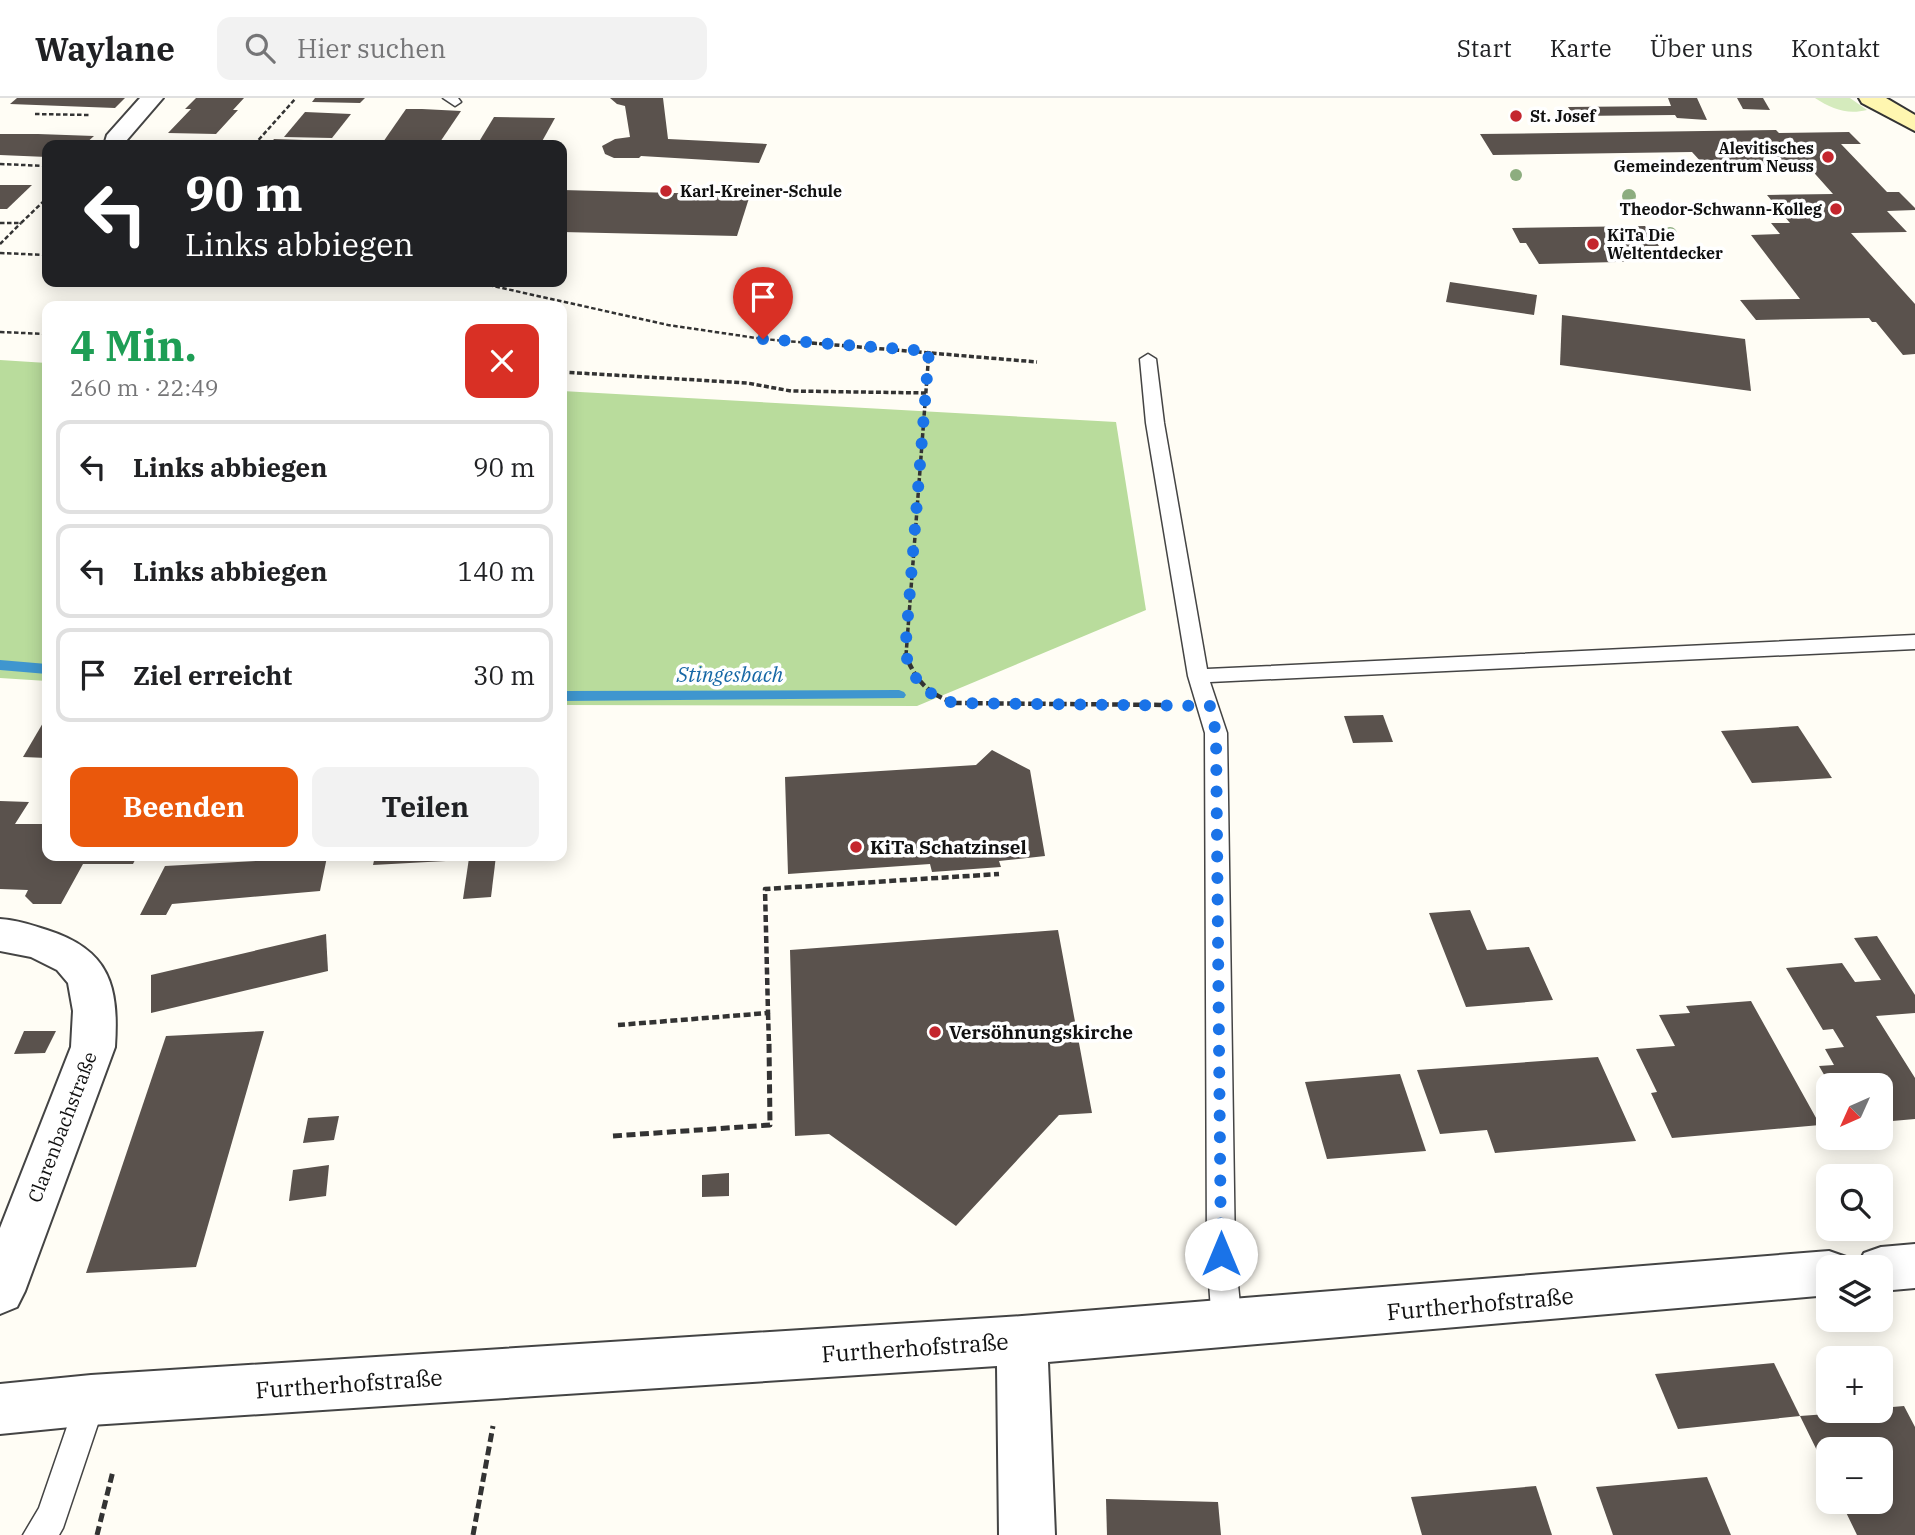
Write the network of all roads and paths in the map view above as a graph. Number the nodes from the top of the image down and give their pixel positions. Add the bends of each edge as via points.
1 (152, 98) edge
2 (296, 98) edge
3 (1870, 98) edge
4 (1915, 124) edge
5 (115, 140) edge
6 (258, 140) edge
7 (0, 164) edge
8 (42, 166) edge
9 (42, 203) edge
10 (0, 223) edge
11 (21, 223) junction
12 (0, 244) edge
13 (0, 253) edge
14 (42, 255) edge
15 (498, 287) edge
16 (562, 301) edge
17 (567, 302) edge
18 (0, 332) edge
19 (42, 334) edge
20 (929, 351) junction
21 (1148, 359) dead end
22 (1037, 362) dead end
23 (567, 372) edge
24 (927, 393) junction
25 (1915, 642) edge
26 (1198, 676) junction
27 (1210, 706) junction
28 (999, 874) dead end
29 (0, 935) edge
30 (768, 1013) junction
31 (618, 1025) dead end
32 (613, 1136) dead end
33 (1915, 1266) edge
34 (1893, 1268) edge
35 (1816, 1274) edge
36 (0, 1291) edge
37 (1227, 1325) junction
38 (1022, 1340) junction
39 (503, 1373) junction
40 (91, 1400) junction
41 (0, 1409) edge
42 (39, 1535) edge
43 (473, 1535) edge
44 (1027, 1535) edge

1 - 5 street
2 - 6 path
3 - 4 main road
7 - 8 path
9 - 11 path
10 - 11 path
11 - 12 path
13 - 14 path
15 - 16 path
17 - 20 path via 763,339
18 - 19 path
20 - 22 path
20 - 24 path
21 - 26 lane
23 - 24 path via 747,383 791,391
24 - 27 path via 905,653 920,686 954,703
25 - 26 lane
26 - 27 lane
27 - 37 lane via 1216,733 1221,1254
28 - 30 path via 765,889
29 - 36 street, Clarenbachstraße via 63,950 88,976 97,1010 93,1047
30 - 31 path
30 - 32 path via 770,1125
33 - 34 street
35 - 37 street, Furtherhofstraße
37 - 38 street, Furtherhofstraße
38 - 39 street, Furtherhofstraße
38 - 44 street
39 - 40 street, Furtherhofstraße
39 - 43 path
40 - 41 street, Furtherhofstraße
40 - 42 lane via 52,1517

